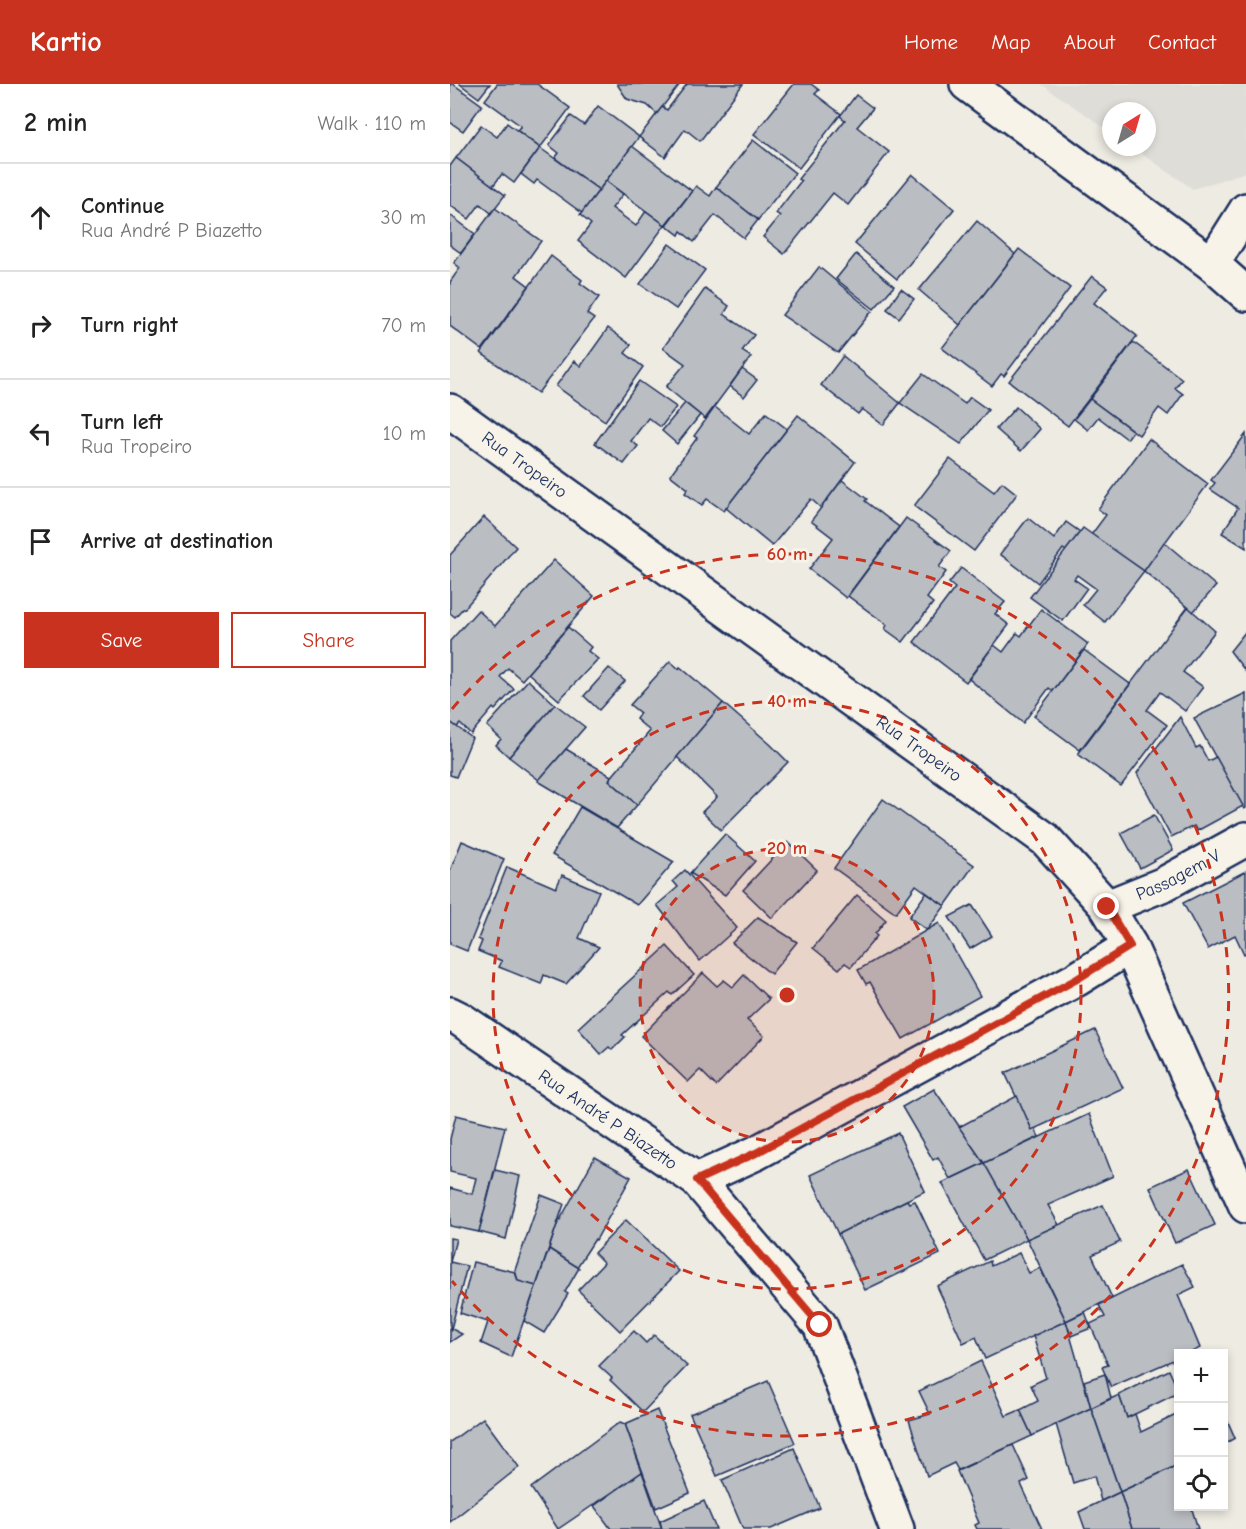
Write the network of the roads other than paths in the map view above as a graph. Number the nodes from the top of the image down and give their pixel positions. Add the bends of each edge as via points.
1 (967, 84) edge
2 (1246, 210) edge
3 (1212, 264) junction
4 (1246, 294) edge
5 (450, 411) edge
6 (1246, 839) edge
7 (1107, 907) junction
8 (1130, 946) junction
9 (450, 1014) edge
10 (697, 1180) junction
11 (1246, 1206) edge
12 (897, 1529) edge

1 - 3 street
2 - 3 street
3 - 4 street
5 - 7 street, Rua Tropeiro via 1045,839
6 - 7 street, Passagem V via 1164,884
7 - 8 street, Rua Tropeiro
8 - 10 street via 1077,979 756,1153
8 - 11 street, Rua Tropeiro
9 - 10 street, Rua André P Biazetto
10 - 12 street, Rua André P Biazetto via 820,1325

